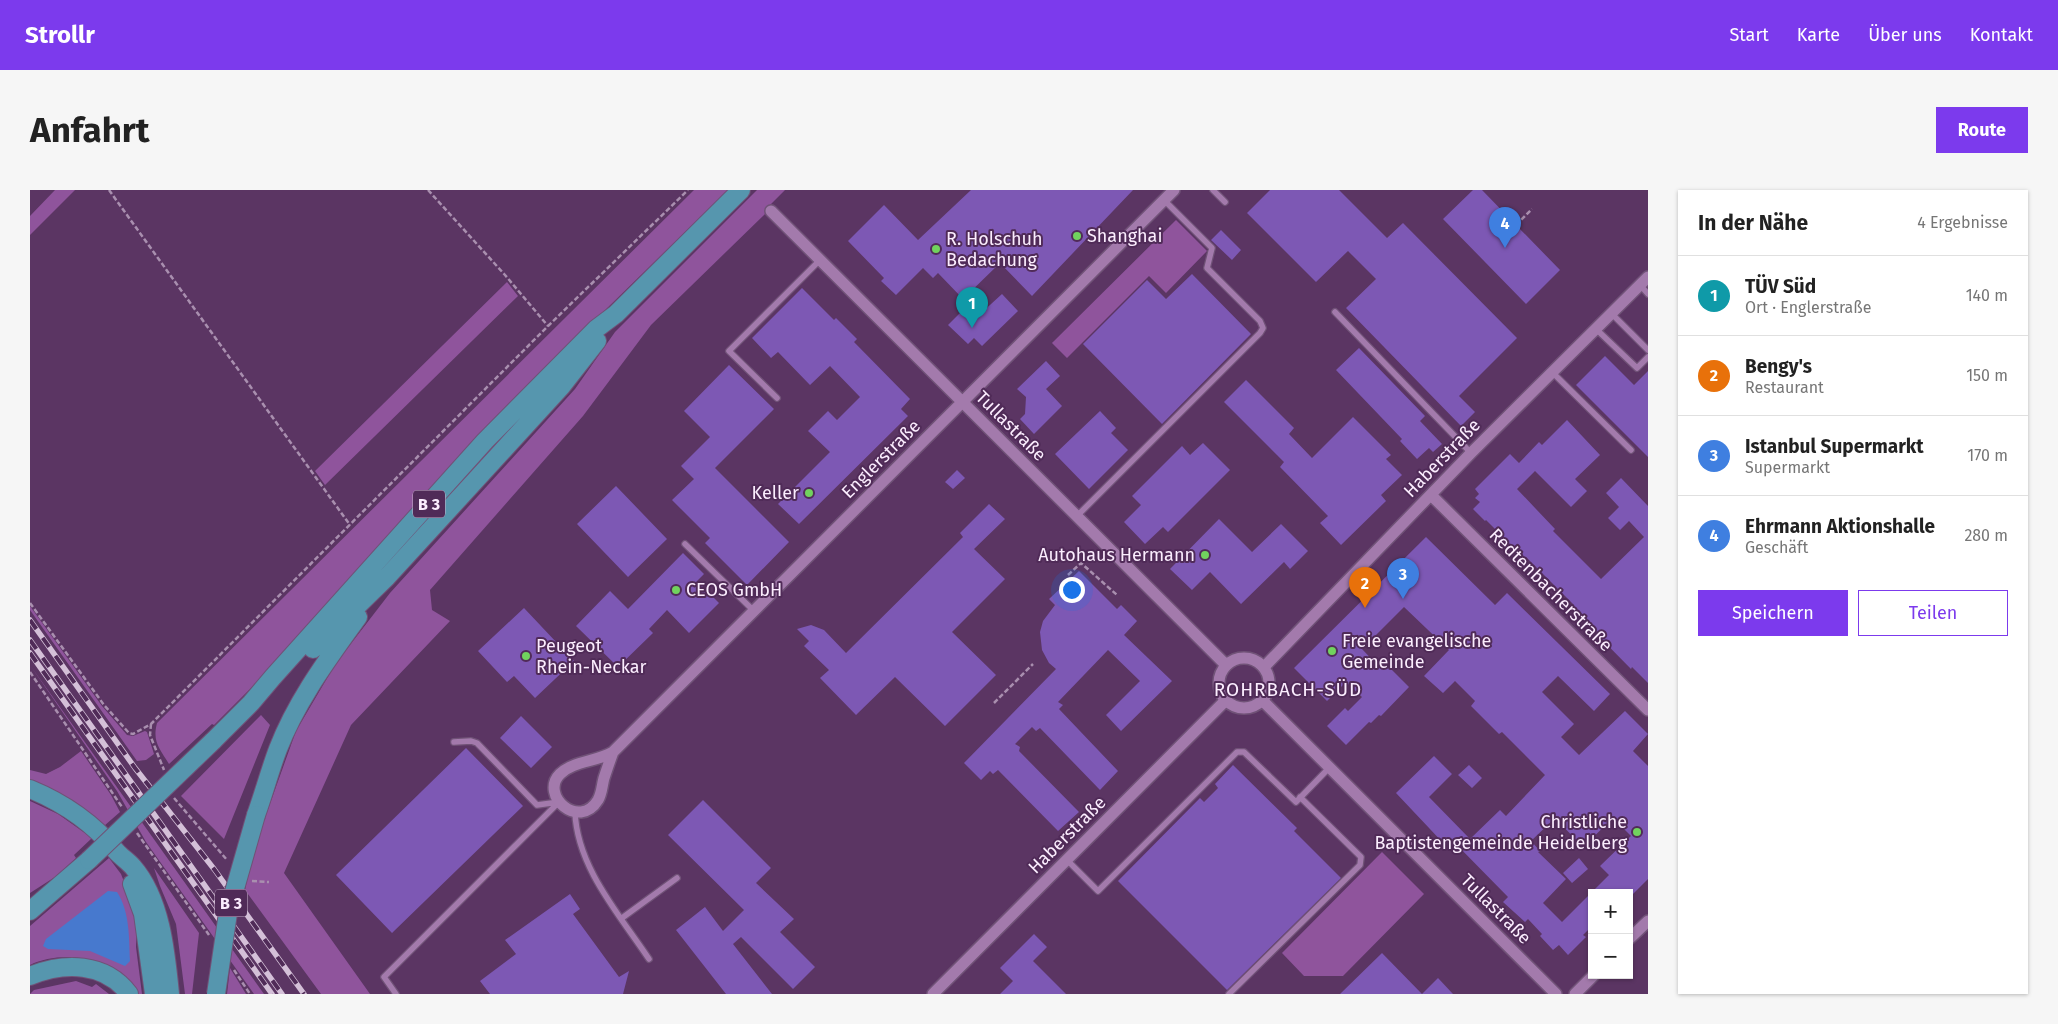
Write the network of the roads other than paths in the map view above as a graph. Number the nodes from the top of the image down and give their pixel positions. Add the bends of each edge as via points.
1 (741, 190) edge
2 (1174, 190) edge
3 (1213, 190) edge
4 (1164, 200) junction
5 (1225, 202) dead end
6 (771, 211) dead end
7 (820, 260) junction
8 (1648, 277) edge
9 (1640, 285) junction
10 (1648, 294) edge
11 (1335, 312) dead end
12 (616, 314) junction
13 (1611, 314) junction
14 (1595, 328) junction
15 (1648, 350) edge
16 (1648, 357) edge
17 (1552, 372) junction
18 (777, 398) dead end
19 (963, 403) junction
20 (1631, 450) dead end
21 (1471, 453) junction
22 (1431, 495) junction
23 (1076, 516) junction
24 (685, 544) dead end
25 (388, 577) junction
26 (754, 610) junction
27 (1226, 665) junction
28 (1264, 667) junction
29 (1226, 700) junction
30 (1262, 700) junction
31 (251, 703) junction
32 (1648, 710) edge
33 (454, 742) dead end
34 (613, 752) junction
35 (1329, 768) junction
36 (30, 789) edge
37 (1300, 797) junction
38 (559, 802) junction
39 (575, 812) junction
40 (118, 854) junction
41 (1067, 860) junction
42 (677, 878) dead end
43 (30, 911) edge
44 (622, 918) junction
45 (1648, 921) edge
46 (1633, 936) edge
47 (649, 958) dead end
48 (30, 976) edge
49 (1590, 979) edge
50 (129, 994) edge
51 (154, 994) edge
52 (170, 994) edge
53 (216, 994) edge
54 (396, 994) edge
55 (933, 994) edge
56 (1229, 994) edge
57 (1556, 994) edge
58 (1575, 994) edge

1 - 12 main road, B 3
2 - 4 street, Englerstraße
3 - 5 lane
4 - 19 street, Englerstraße
4 - 23 lane via 1212,248 1207,268 1260,320 1263,328
6 - 7 street, Tullastraße
7 - 18 lane via 729,351
7 - 19 street, Tullastraße
8 - 9 street, Haberstraße
9 - 10 lane
9 - 13 street, Haberstraße
11 - 21 lane
12 - 25 main road, B 3 via 561,387
12 - 31 main road, B 3 via 596,329 485,441
13 - 14 street, Haberstraße
13 - 15 lane
14 - 16 lane via 1637,368
14 - 17 street, Haberstraße
17 - 20 lane
17 - 21 street, Haberstraße
19 - 23 street, Tullastraße
19 - 26 street, Englerstraße
21 - 22 street, Haberstraße
22 - 28 street, Haberstraße
22 - 32 street, Redtenbacherstraße
23 - 27 street, Tullastraße
24 - 26 lane
25 - 31 main road, B 3 via 279,682
25 - 53 main road, B 3, bridge via 307,691 278,749 228,913
26 - 34 street, Englerstraße
27 - 28 street via 1244,658 1255,660
27 - 29 street via 1219,681
28 - 30 street via 1270,685
29 - 30 street via 1246,708
29 - 41 street, Haberstraße
30 - 35 street, Tullastraße
31 - 43 main road, B 3, bridge via 89,860
33 - 38 lane via 477,744 537,805
34 - 38 street, Englerstraße via 600,759 575,764 562,772 555,784
34 - 39 street, Englerstraße via 598,799 590,809
35 - 37 lane
35 - 57 street, Tullastraße
36 - 40 main road via 69,808 96,829
37 - 41 lane via 1296,802 1244,752 1237,752 1098,891
37 - 56 lane via 1361,857 1360,865
38 - 39 street
38 - 54 lane via 384,977
39 - 44 lane via 575,828 590,871
40 - 51 main road via 143,914
40 - 52 main road via 133,867 153,904 166,951
41 - 55 street, Haberstraße
42 - 44 lane
44 - 47 lane
45 - 46 street
48 - 50 main road via 47,969 73,965 110,977
49 - 58 street

